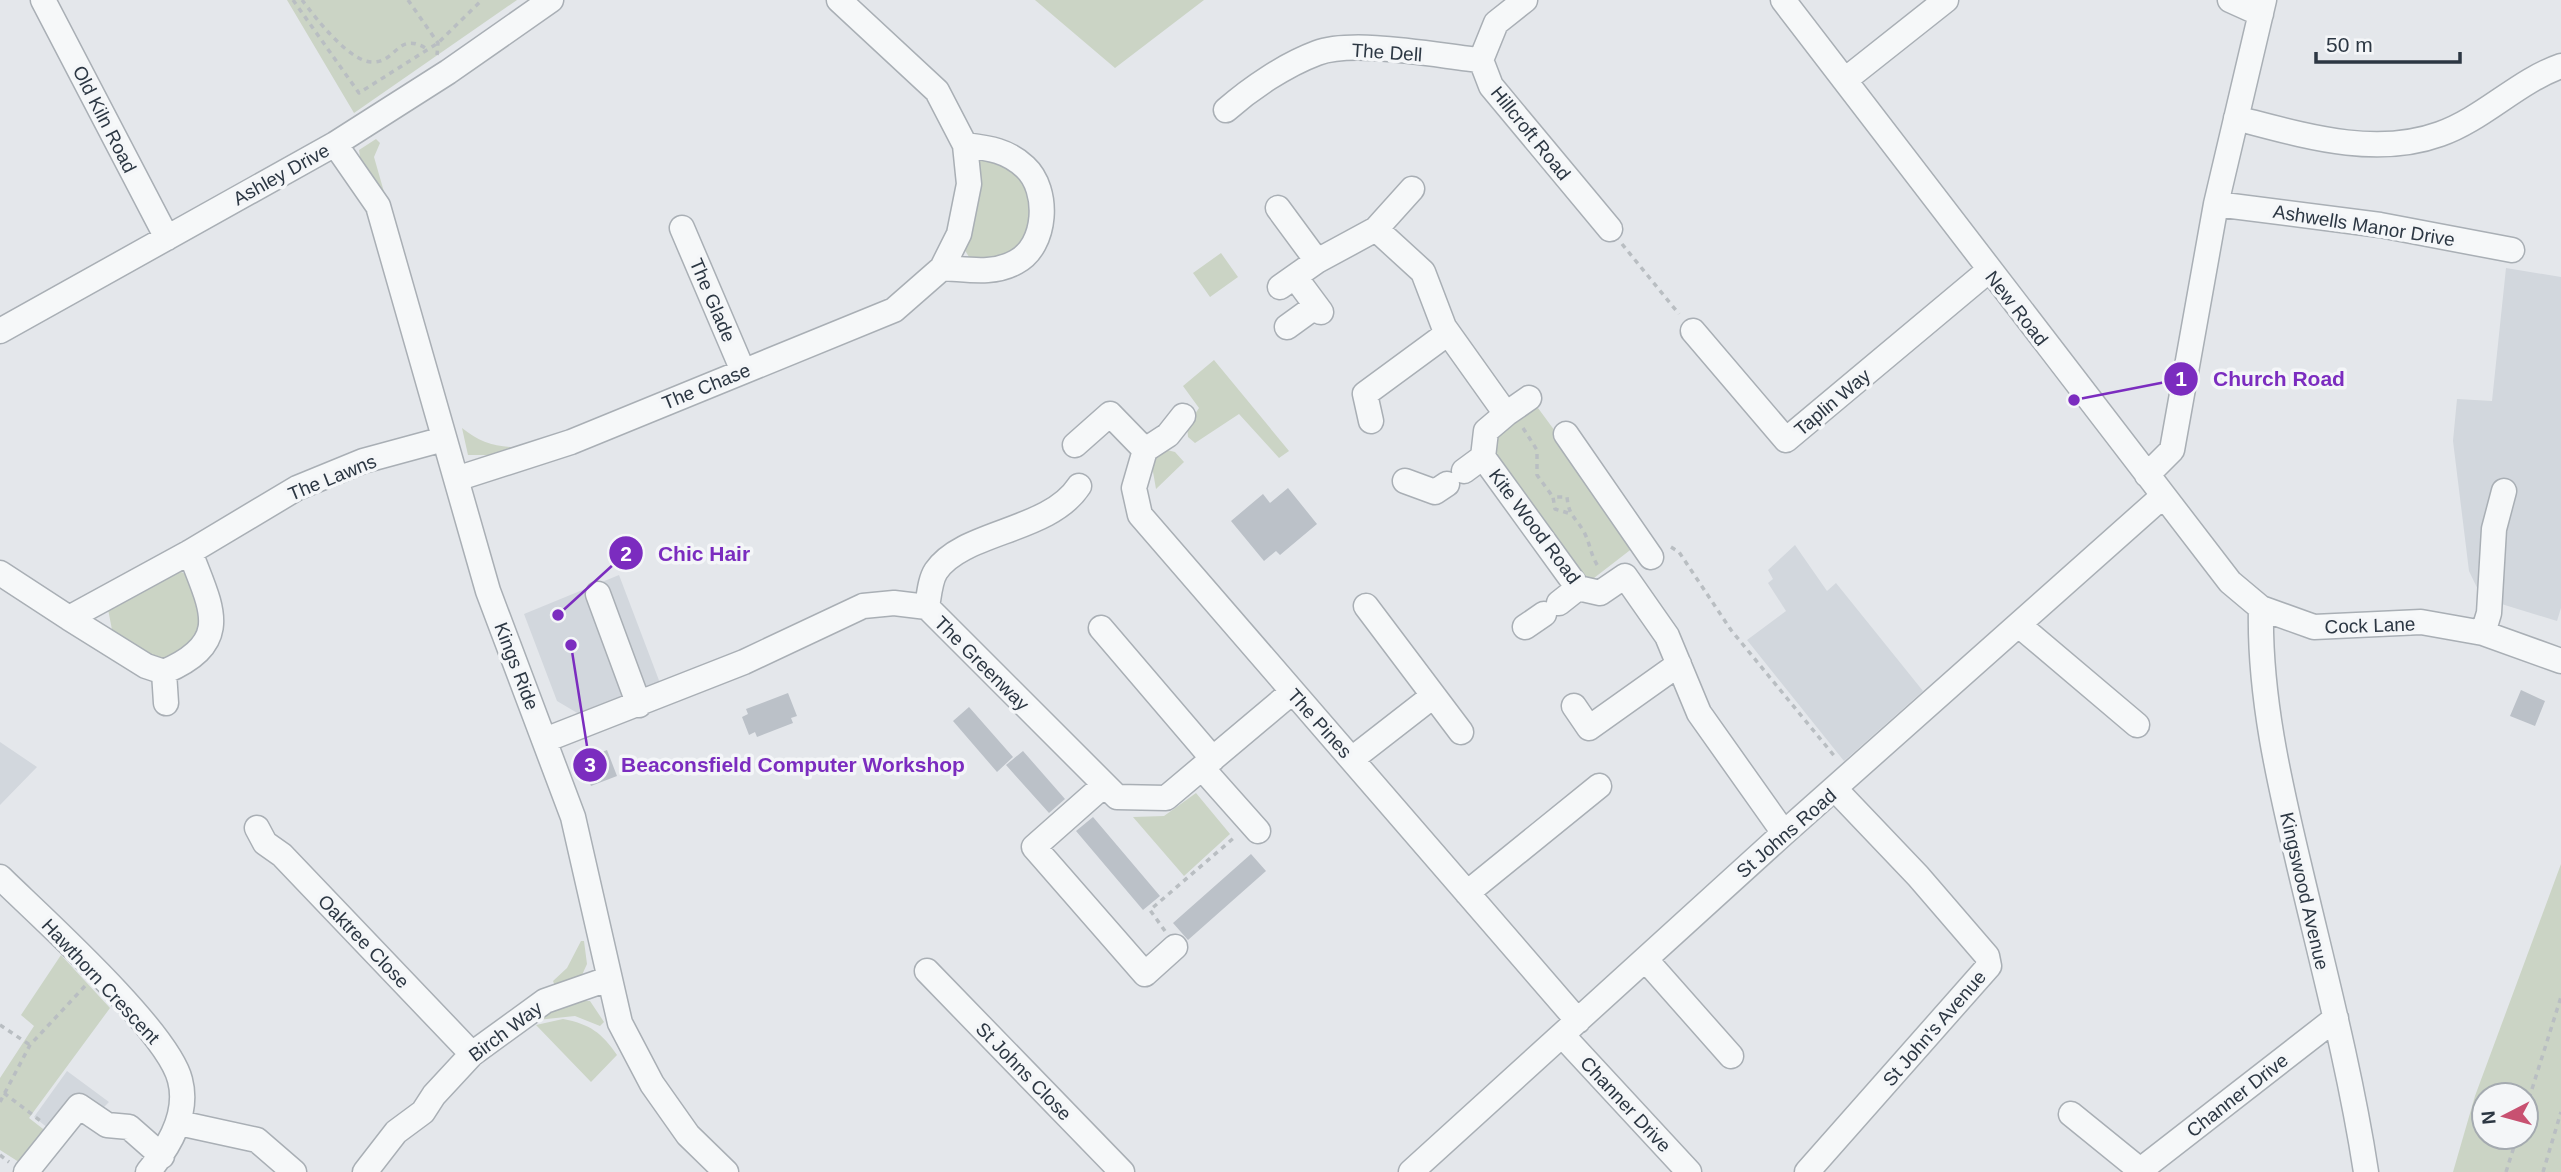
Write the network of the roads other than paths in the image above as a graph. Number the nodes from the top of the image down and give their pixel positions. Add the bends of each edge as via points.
1 (43, 0) edge
2 (551, 0) edge
3 (839, 0) edge
4 (1525, 0) edge
5 (1783, 0) edge
6 (1946, 0) edge
7 (2230, 0) edge
8 (2263, 7) edge
9 (1481, 60) junction
10 (2561, 66) edge
11 (1845, 80) junction
12 (1226, 110) dead end
13 (2236, 117) junction
14 (335, 144) junction
15 (965, 145) junction
16 (1412, 189) dead end
17 (2216, 204) junction
18 (1278, 208) dead end
19 (682, 228) dead end
20 (1376, 229) junction
21 (1610, 229) road end
22 (167, 238) junction
23 (2512, 250) dead end
24 (1317, 261) junction
25 (942, 268) junction
26 (1988, 271) junction
27 (1287, 327) dead end
28 (0, 331) edge
29 (1693, 331) road end
30 (1448, 333) junction
31 (743, 371) junction
32 (1528, 398) dead end
33 (1506, 414) junction
34 (1183, 416) dead end
35 (1371, 421) dead end
36 (1566, 433) dead end
37 (444, 439) junction
38 (1075, 445) dead end
39 (1145, 450) junction
40 (1465, 471) junction
41 (2147, 475) junction
42 (456, 479) junction
43 (1405, 481) dead end
44 (1079, 486) dead end
45 (2504, 491) dead end
46 (2163, 496) junction
47 (190, 552) junction
48 (0, 573) edge
49 (1618, 580) junction
50 (1578, 587) junction
51 (597, 594) dead end
52 (1366, 606) dead end
53 (927, 607) junction
54 (2261, 608) junction
55 (1542, 615) dead end
56 (69, 618) junction
57 (2020, 626) junction
58 (1101, 628) dead end
59 (2483, 633) junction
60 (2561, 661) edge
61 (1679, 664) junction
62 (164, 672) junction
63 (1292, 692) junction
64 (1433, 696) junction
65 (166, 703) dead end
66 (639, 705) junction
67 (1574, 706) dead end
68 (2137, 725) dead end
69 (1461, 732) dead end
70 (545, 740) junction
71 (1352, 759) junction
72 (1208, 764) junction
73 (1843, 783) junction
74 (1103, 786) junction
75 (1599, 786) dead end
76 (1254, 827) road end
77 (257, 828) dead end
78 (1784, 833) junction
79 (1, 881) edge
80 (1467, 893) junction
81 (1175, 947) road end
82 (1646, 960) junction
83 (927, 971) dead end
84 (608, 979) junction
85 (2336, 1018) junction
86 (1571, 1029) junction
87 (471, 1054) junction
88 (1731, 1056) dead end
89 (2071, 1114) dead end
90 (179, 1123) junction
91 (155, 1164) edge
92 (2139, 1171) edge
93 (26, 1172) edge
94 (294, 1172) edge
95 (365, 1172) edge
96 (726, 1172) edge
97 (1122, 1172) edge
98 (1411, 1172) edge
99 (1689, 1172) edge
100 (1807, 1172) edge
101 (2366, 1172) edge

1 - 22 street, Old Kiln Road
2 - 14 street, Ashley Drive
3 - 15 street, The Chase via 937,91
4 - 9 street via 1496,23
5 - 11 street, New Road
6 - 11 street
7 - 8 street
8 - 13 street
9 - 12 street, The Dell via 1354,48 1318,53 1247,92
9 - 21 street, Hillcroft Road via 1491,86
10 - 13 street via 2441,134 2393,145 2313,138
11 - 26 street, New Road
13 - 17 street
14 - 22 street, Ashley Drive
14 - 37 street, Kings Ride via 378,206
15 - 25 street, The Chase via 969,184 959,234
15 - 25 street via 1001,149 1027,168 1041,195 1040,235 1018,262 991,271
16 - 20 street
17 - 23 street, Ashwells Manor Drive via 2380,225
17 - 41 street via 2172,450
18 - 24 street
19 - 31 street, The Glade
20 - 24 street
20 - 30 street via 1423,272
22 - 28 street, Ashley Drive
24 - 27 street via 1288,282 1319,309
25 - 31 street, The Chase via 894,310
26 - 29 street, Taplin Way via 1786,440
26 - 41 street, New Road
30 - 33 street
30 - 35 street via 1365,394
31 - 42 street, The Chase via 570,442
32 - 33 street, Kite Wood Road
33 - 40 street, Kite Wood Road via 1486,431
34 - 39 street via 1168,435
36 - 49 street via 1659,551
37 - 42 street, Kings Ride
37 - 47 street, The Lawns via 363,461 297,488
38 - 39 street via 1110,414
39 - 63 street, The Pines via 1133,488 1140,515
40 - 43 street via 1435,492
40 - 50 street, Kite Wood Road
41 - 46 street, New Road
42 - 70 street, Kings Ride via 488,591
44 - 53 street via 1071,497 1021,526 951,555 934,572
45 - 59 street via 2494,529 2489,613
46 - 54 street, New Road via 2230,582
46 - 57 street, St Johns Road
47 - 56 street, The Lawns
47 - 62 street via 214,616 212,633 183,664
48 - 56 street
49 - 50 street, Kite Wood Road via 1600,593
49 - 61 street via 1667,636
50 - 55 street
51 - 66 street
52 - 64 street
53 - 66 street, The Greenway via 863,606
53 - 74 street, The Greenway
54 - 59 street, Cock Lane via 2314,626 2421,622
54 - 85 street, Kingswood Avenue via 2260,641 2273,745
56 - 62 street via 146,666
57 - 68 street
57 - 73 street, St Johns Road
58 - 72 street
59 - 60 street, Cock Lane
61 - 67 street via 1589,728
61 - 78 street via 1699,713
62 - 65 street
63 - 71 street, The Pines
63 - 72 street, The Greenway
64 - 69 street
64 - 71 street
66 - 70 street, The Greenway
70 - 84 street, Kings Ride via 573,817
71 - 80 street, The Pines
72 - 74 street, The Greenway via 1166,798 1117,797
72 - 76 street
73 - 78 street, St Johns Road
73 - 100 street, St John's Avenue via 1987,956 1989,966
74 - 81 street via 1034,847 1145,974
75 - 80 street
77 - 87 street, Oaktree Close via 265,843 282,855
78 - 82 street, St Johns Road
79 - 90 street, Hawthorn Crescent via 97,973 161,1043 180,1080
80 - 86 street, The Pines
82 - 86 street, St Johns Road
82 - 88 street
83 - 97 street, St Johns Close
84 - 87 street, Birch Way via 545,1001
84 - 96 street, Kings Ride via 620,1024 652,1084 688,1135
85 - 92 street, Channer Drive
85 - 101 street, Kingswood Avenue
86 - 98 street, St Johns Road
86 - 99 street, Channer Drive
87 - 95 street, Birch Way via 423,1112 396,1132
89 - 92 street
90 - 91 street, Hawthorn Crescent
90 - 94 street via 257,1140
91 - 93 street via 129,1128 107,1125 79,1107

